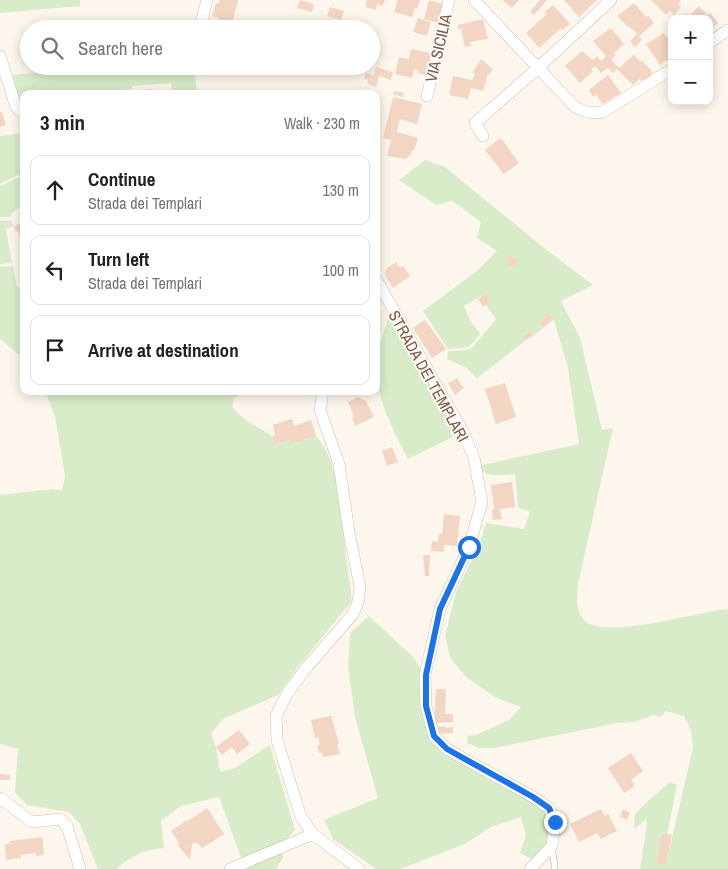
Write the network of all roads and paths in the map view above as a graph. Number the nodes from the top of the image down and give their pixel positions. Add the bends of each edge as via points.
1 (207, 0) edge
2 (449, 0) edge
3 (474, 0) edge
4 (611, 0) edge
5 (202, 20) edge
6 (728, 30) edge
7 (713, 40) edge
8 (0, 56) edge
9 (538, 68) junction
10 (668, 71) edge
11 (427, 96) dead end
12 (20, 110) edge
13 (483, 136) dead end
14 (380, 286) edge
15 (322, 395) edge
16 (0, 798) edge
17 (313, 834) junction
18 (552, 846) junction
19 (80, 869) edge
20 (230, 869) edge
21 (359, 869) edge
22 (530, 869) edge
23 (555, 869) edge

1 - 5 street
2 - 11 street, VIA SICILIA
3 - 9 street
4 - 9 street
6 - 7 street
8 - 12 street via 16,107
9 - 10 street via 575,107 596,113 603,112
9 - 13 street via 475,123
14 - 18 street, STRADA DEI TEMPLARI via 463,432 474,458 482,502 469,547 440,609 426,675 426,706 434,736 447,749 549,808 555,822
15 - 17 street via 320,410 338,464 360,587 353,614 307,666 276,716 277,740 285,770 301,817
16 - 19 street via 32,822 60,819 67,826
17 - 20 street
17 - 21 street
18 - 22 street
18 - 23 lane

